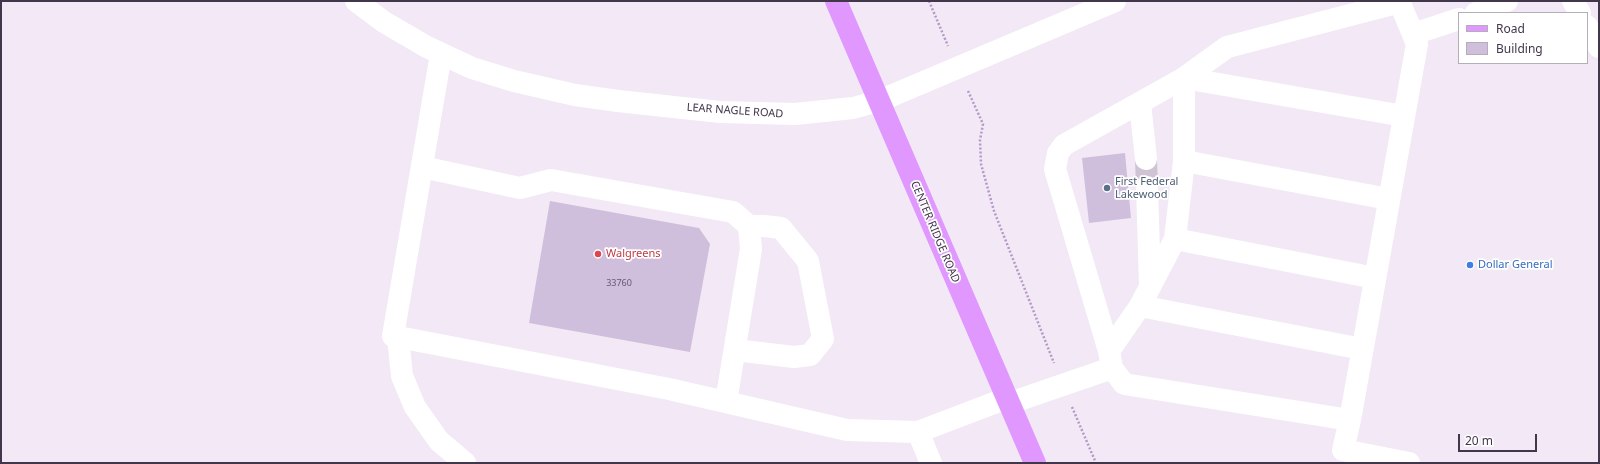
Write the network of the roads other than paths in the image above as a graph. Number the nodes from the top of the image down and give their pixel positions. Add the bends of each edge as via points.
1 (356, 1) edge
2 (836, 1) edge
3 (1115, 1) edge
4 (1400, 1) edge
5 (1507, 1) edge
6 (1573, 1) edge
7 (1479, 12) edge
8 (1579, 12) edge
9 (1458, 19) edge
10 (1588, 28) edge
11 (1412, 34) junction
12 (1599, 47) edge
13 (441, 54) junction
14 (1184, 78) junction
15 (879, 101) junction
16 (1140, 103) junction
17 (1404, 116) junction
18 (1146, 159) tunnel mouth
19 (1184, 161) junction
20 (422, 168) junction
21 (1147, 187) tunnel mouth
22 (1389, 199) junction
23 (749, 226) junction
24 (1175, 239) junction
25 (1375, 278) junction
26 (1145, 297) junction
27 (398, 337) junction
28 (1362, 349) junction
29 (735, 350) junction
30 (1111, 360) junction
31 (1008, 401) junction
32 (726, 402) junction
33 (1350, 420) junction
34 (918, 432) junction
35 (465, 463) edge
36 (932, 463) edge
37 (1036, 463) edge
38 (1410, 463) edge

1 - 13 street, LEAR NAGLE ROAD via 411,39
2 - 15 main road, CENTER RIDGE ROAD
3 - 15 street, LEAR NAGLE ROAD
4 - 11 street
4 - 14 street via 1227,47
5 - 7 street
6 - 8 street
9 - 11 street
10 - 12 street
11 - 17 street via 1417,44
13 - 15 street, LEAR NAGLE ROAD via 472,68 514,81 575,95 720,112 815,114
13 - 20 street
14 - 16 street
14 - 17 street
14 - 19 street
15 - 31 main road, CENTER RIDGE ROAD
16 - 18 street
16 - 30 street via 1064,145 1058,154 1055,169
17 - 22 street
19 - 22 street
19 - 24 street
20 - 23 street via 520,188 551,180 733,212
20 - 27 street via 393,336
21 - 26 street
22 - 25 street
23 - 29 street via 751,249
23 - 29 street via 781,228 808,261 823,339 810,355 794,357
24 - 25 street
24 - 26 street
25 - 28 street
26 - 28 street
26 - 30 street
27 - 32 street
27 - 35 street via 402,376 416,408 440,441
28 - 33 street
29 - 32 street
30 - 31 street via 1062,385
30 - 33 street via 1124,384
31 - 34 street
31 - 37 main road, CENTER RIDGE ROAD
32 - 34 street via 847,430
33 - 38 street via 1343,450
34 - 36 street

